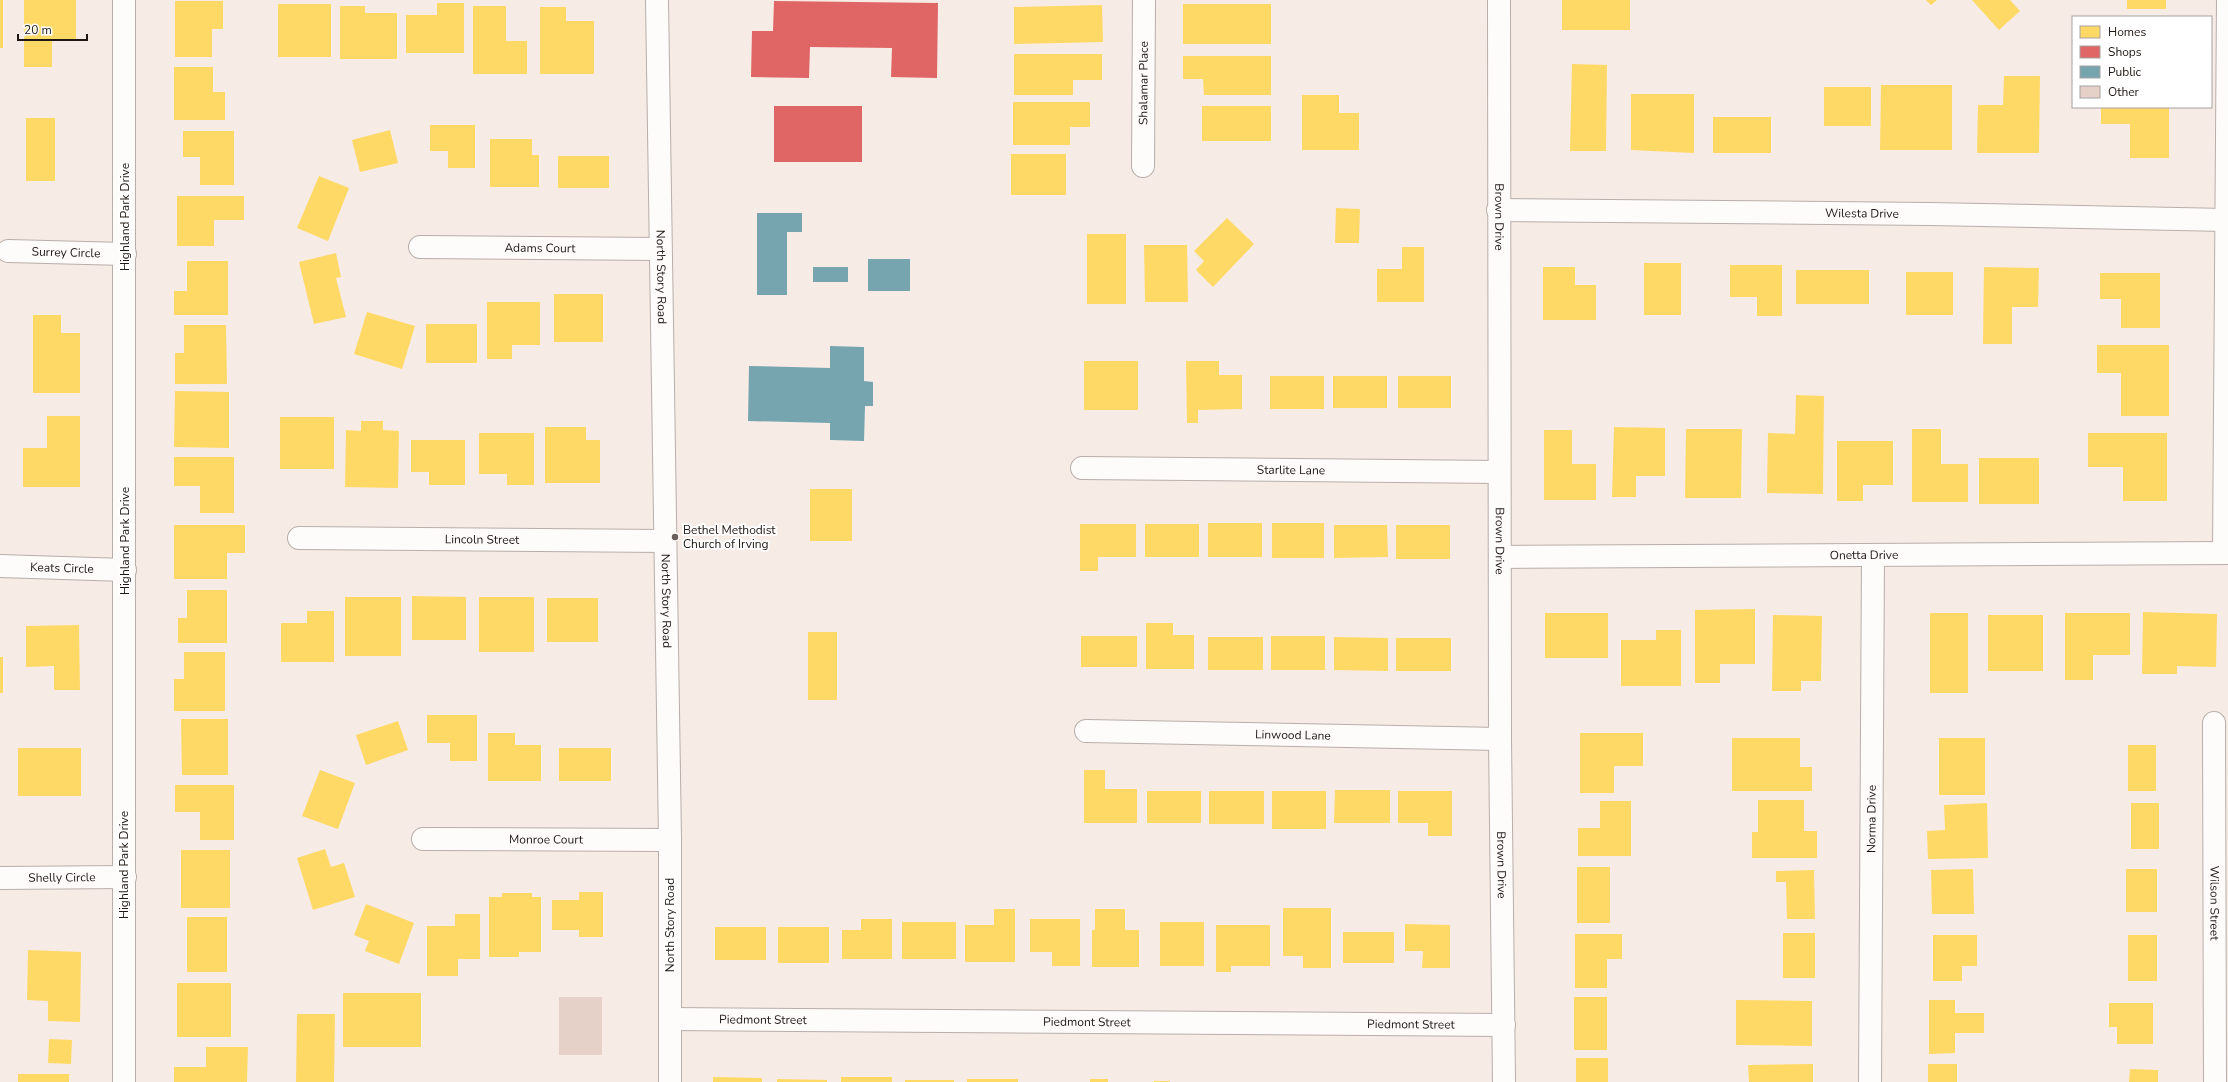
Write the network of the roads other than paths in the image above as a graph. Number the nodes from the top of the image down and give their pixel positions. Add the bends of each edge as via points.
1 (124, 0) edge
2 (657, 0) edge
3 (1144, 0) edge
4 (1499, 0) edge
5 (2228, 0) edge
6 (1143, 166) dead end
7 (1498, 210) junction
8 (2226, 220) junction
9 (420, 247) dead end
10 (660, 249) junction
11 (8, 250) dead end
12 (125, 254) junction
13 (1082, 468) dead end
14 (1499, 472) junction
15 (299, 538) dead end
16 (665, 540) junction
17 (2226, 554) edge
18 (1873, 555) junction
19 (1500, 556) junction
20 (0, 566) edge
21 (125, 570) junction
22 (2214, 723) dead end
23 (1086, 732) dead end
24 (1500, 739) junction
25 (422, 838) dead end
26 (670, 840) junction
27 (125, 877) junction
28 (0, 878) edge
29 (2221, 916) edge
30 (670, 1019) junction
31 (1504, 1025) junction
32 (124, 1082) edge
33 (670, 1082) edge
34 (1504, 1082) edge
35 (1870, 1082) edge
36 (2215, 1082) edge

1 - 12 street, Highland Park Drive
2 - 10 street, North Story Road
3 - 6 street, Shalamar Place
4 - 7 street, Brown Drive
5 - 8 street
7 - 8 street, Wilesta Drive via 1938,214
7 - 14 street, Brown Drive
8 - 17 street
9 - 10 street, Adams Court
10 - 16 street, North Story Road
11 - 12 street, Surrey Circle
12 - 21 street, Highland Park Drive
13 - 14 street, Starlite Lane
14 - 19 street, Brown Drive
15 - 16 street, Lincoln Street
16 - 26 street, North Story Road
17 - 18 street, Onetta Drive
18 - 19 street, Onetta Drive
18 - 35 street, Norma Drive
19 - 24 street, Brown Drive
20 - 21 street, Keats Circle
21 - 27 street, Highland Park Drive
22 - 29 street, Wilson Street
23 - 24 street, Linwood Lane
24 - 31 street, Brown Drive
25 - 26 street, Monroe Court
26 - 30 street, North Story Road
27 - 28 street, Shelly Circle
27 - 32 street, Highland Park Drive
29 - 36 street, Wilson Street
30 - 31 street, Piedmont Street
30 - 33 street, North Story Road
31 - 34 street, Brown Drive

